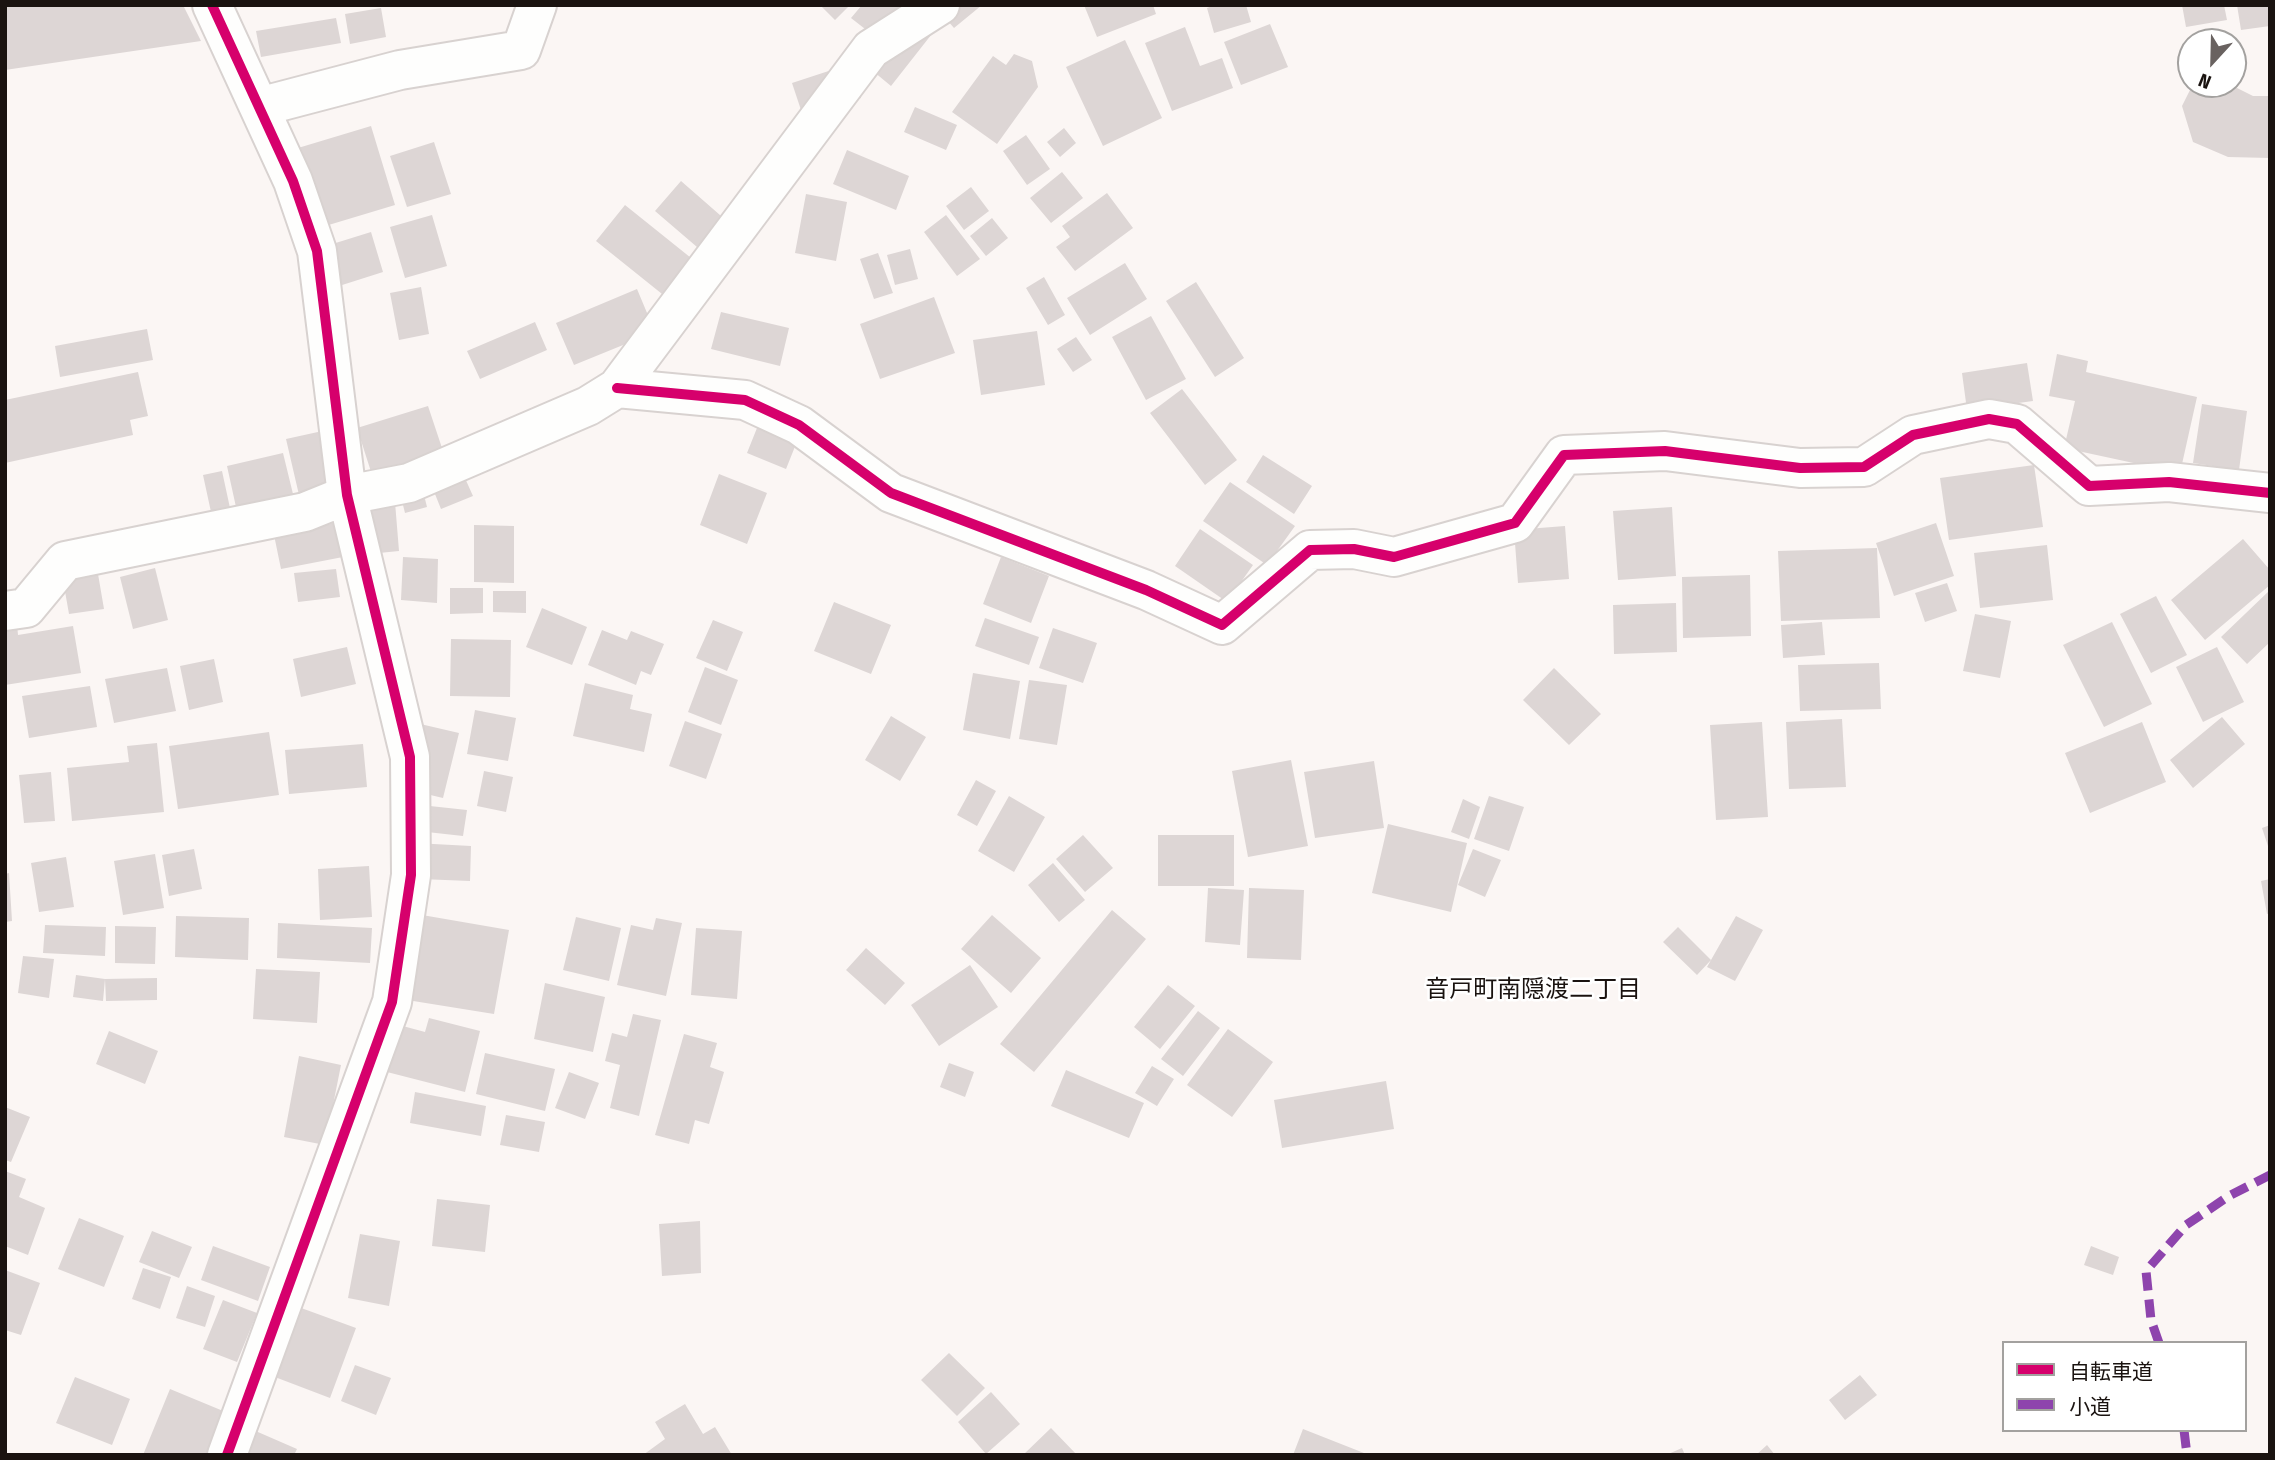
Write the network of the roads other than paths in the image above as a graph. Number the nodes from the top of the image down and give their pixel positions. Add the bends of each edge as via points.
1 (212, 5) edge
2 (537, 5) edge
3 (940, 5) edge
4 (259, 107) junction
5 (617, 388) junction
6 (2270, 493) edge
7 (347, 495) junction
8 (5, 611) edge
9 (226, 1455) edge

1 - 4 street
2 - 4 street via 521,50 400,70
3 - 5 street via 871,49
4 - 7 street via 293,181 317,251
5 - 6 street via 745,400 799,425 891,494 1146,590 1222,625 1310,550 1354,549 1394,557 1514,523 1564,455 1665,451 1800,468 1864,467 1913,435 1989,419 2017,424 2089,486 2169,482
5 - 7 street via 588,406 409,483
7 - 8 street via 305,512 65,561 26,608
7 - 9 street via 410,757 411,875 392,1002

